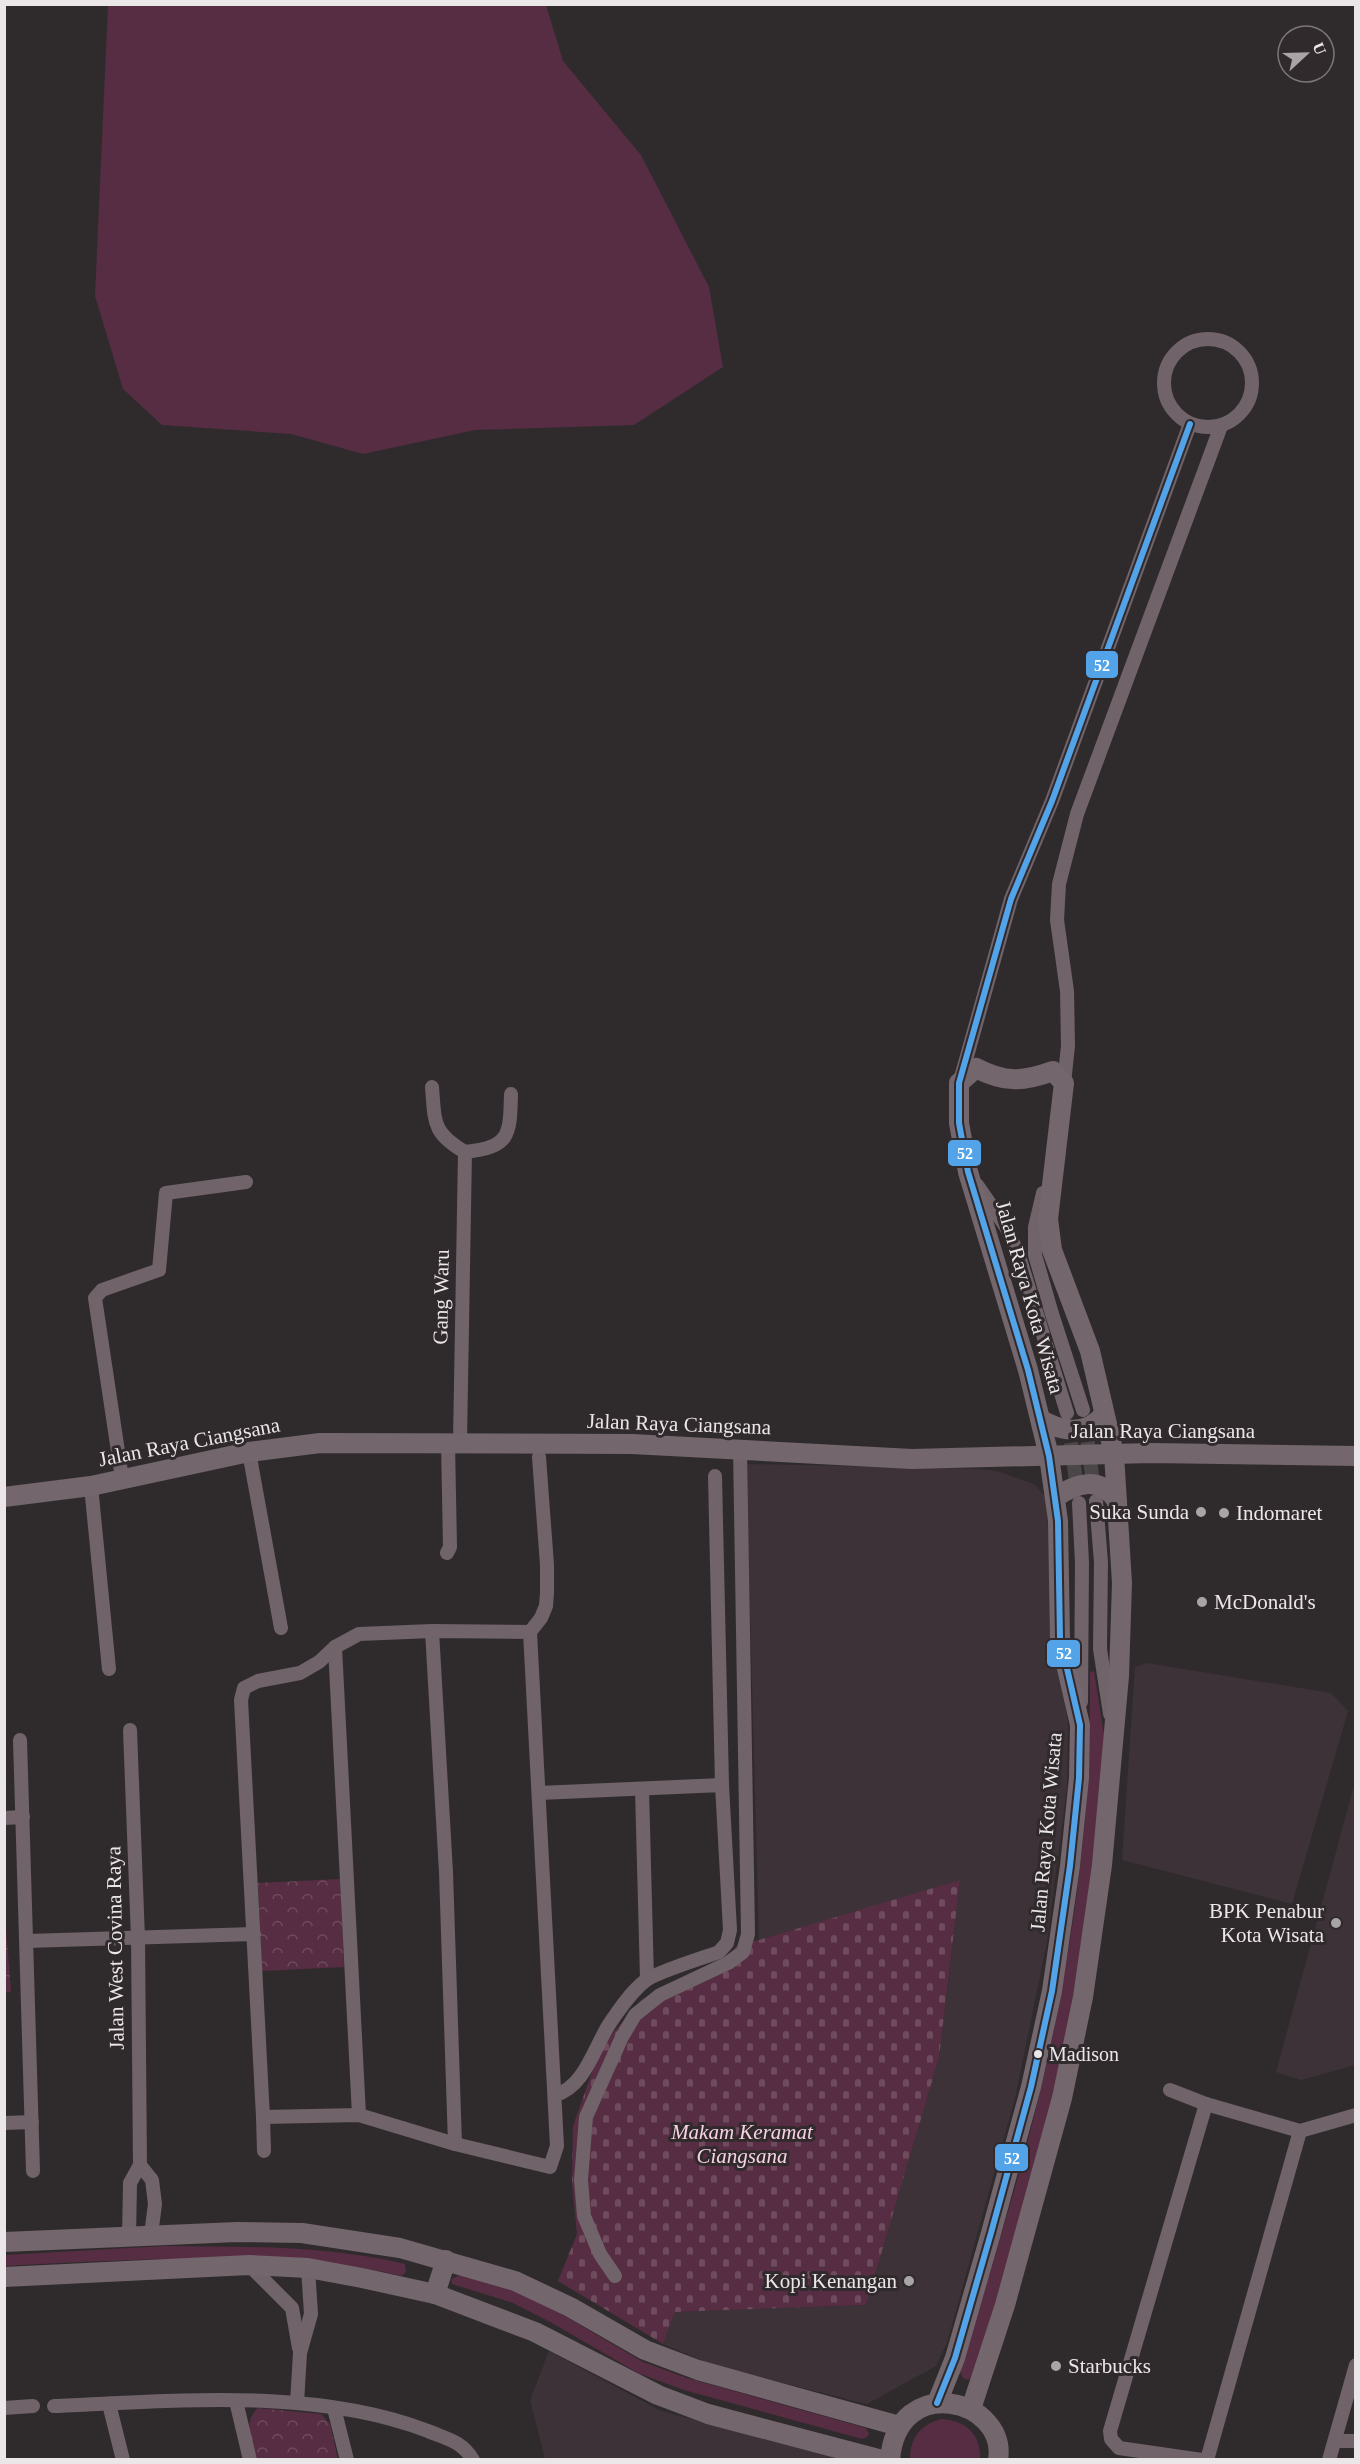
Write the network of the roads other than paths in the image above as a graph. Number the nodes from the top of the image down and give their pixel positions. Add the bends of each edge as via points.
1 (1190, 424) junction
2 (1221, 426) junction
3 (970, 1045) junction
4 (976, 1068) junction
5 (1058, 1077) junction
6 (959, 1083) junction
7 (432, 1087) dead end
8 (511, 1095) dead end
9 (1060, 1123) junction
10 (465, 1152) junction
11 (968, 1172) junction
12 (246, 1182) dead end
13 (1083, 1410) tunnel mouth
14 (1067, 1413) tunnel mouth
15 (1104, 1414) junction
16 (1040, 1419) junction
17 (454, 1442) junction
18 (740, 1449) junction
19 (249, 1452) junction
20 (1114, 1454) junction
21 (1049, 1456) junction
22 (1356, 1456) edge
23 (539, 1457) dead end
24 (715, 1476) dead end
25 (122, 1478) junction
26 (91, 1486) junction
27 (4, 1497) edge
28 (1055, 1498) junction
29 (1096, 1501) tunnel mouth
30 (1117, 1501) junction
31 (1079, 1503) tunnel mouth
32 (447, 1553) dead end
33 (280, 1628) dead end
34 (432, 1631) junction
35 (530, 1632) junction
36 (335, 1647) junction
37 (109, 1669) dead end
38 (1080, 1725) junction
39 (130, 1730) dead end
40 (1113, 1739) junction
41 (20, 1740) dead end
42 (722, 1785) junction
43 (642, 1789) junction
44 (539, 1793) junction
45 (23, 1817) junction
46 (4, 1818) edge
47 (254, 1934) junction
48 (138, 1938) junction
49 (27, 1941) junction
50 (647, 1979) junction
51 (1170, 2090) dead end
52 (555, 2095) junction
53 (1206, 2104) junction
54 (359, 2115) junction
55 (1356, 2115) edge
56 (263, 2117) junction
57 (32, 2122) junction
58 (4, 2123) edge
59 (1300, 2131) junction
60 (455, 2144) junction
61 (264, 2151) dead end
62 (140, 2165) junction
63 (33, 2171) dead end
64 (151, 2235) junction
65 (129, 2237) junction
66 (4, 2242) edge
67 (446, 2260) junction
68 (249, 2265) junction
69 (308, 2268) junction
70 (615, 2276) dead end
71 (4, 2277) edge
72 (435, 2294) junction
73 (300, 2353) junction
74 (1356, 2366) edge
75 (236, 2401) junction
76 (297, 2403) junction
77 (937, 2403) junction
78 (109, 2404) junction
79 (33, 2406) dead end
80 (54, 2406) dead end
81 (4, 2408) edge
82 (334, 2408) junction
83 (971, 2409) junction
84 (899, 2426) junction
85 (1335, 2441) junction
86 (1356, 2441) edge
87 (123, 2460) edge
88 (250, 2460) edge
89 (346, 2460) edge
90 (473, 2460) edge
91 (882, 2460) edge
92 (890, 2460) edge
93 (998, 2460) edge
94 (1202, 2460) edge
95 (1207, 2460) edge
96 (1329, 2460) edge

1 - 2 street via 1205,428
1 - 2 street via 1176,414 1163,383 1175,352 1189,342 1205,338 1221,340 1236,348 1248,363 1253,382 1244,409
1 - 3 street via 1052,801 1011,899
2 - 5 street via 1077,814 1059,884 1057,920 1067,992 1068,1046
3 - 4 street
3 - 6 street
4 - 5 street via 995,1078
4 - 6 street
5 - 9 street, Jalan Raya Kota Wisata
6 - 11 street, Jalan Raya Kota Wisata via 959,1123
7 - 10 street via 438,1131
8 - 10 street via 510,1128 501,1142
9 - 13 street via 1035,1227 1035,1255
9 - 15 street, Jalan Raya Kota Wisata via 1048,1219 1052,1250 1089,1351
10 - 17 street, Gang Waru
11 - 14 street via 1006,1227 1019,1256
11 - 16 street, Jalan Raya Kota Wisata
12 - 25 street via 166,1193 159,1270 102,1290 95,1298
15 - 16 street via 1090,1427 1065,1430
15 - 20 street, Jalan Raya Kota Wisata
16 - 21 street, Jalan Raya Kota Wisata
17 - 18 street, Jalan Raya Ciangsana
17 - 19 street, Jalan Raya Ciangsana via 320,1443
17 - 32 street, Gang Waru
18 - 21 street, Jalan Raya Ciangsana via 912,1459
18 - 70 street via 748,1934 742,1952 728,1963 660,1995 635,2015 586,2117 581,2180 584,2216 600,2254
19 - 25 street, Jalan Raya Ciangsana
19 - 33 street
20 - 21 street, Jalan Raya Ciangsana
20 - 22 street, Jalan Raya Ciangsana
20 - 30 street, Jalan Raya Kota Wisata
21 - 28 street, Jalan Raya Kota Wisata
23 - 35 street via 548,1593 541,1618
24 - 42 street
25 - 26 street, Jalan Raya Ciangsana
26 - 27 street, Jalan Raya Ciangsana
26 - 37 street
28 - 30 street via 1067,1489 1100,1484
28 - 38 street, Jalan Raya Kota Wisata via 1060,1638
29 - 40 street via 1101,1562 1100,1649
30 - 40 street, Jalan Raya Kota Wisata via 1122,1591
31 - 38 street
34 - 35 street
34 - 36 street via 359,1634
34 - 60 street via 446,1872
35 - 44 street
36 - 47 street via 300,1672 244,1688 241,1700
36 - 54 street
38 - 77 street, Jalan Raya Kota Wisata via 1070,1866 1052,1991 1031,2087 991,2233 955,2358
39 - 48 street, Jalan West Covina Raya
40 - 83 street, Jalan Raya Kota Wisata via 1083,1997 1064,2086 1005,2306
41 - 45 street
42 - 43 street
42 - 50 street via 730,1929 727,1943 718,1952
43 - 44 street
43 - 50 street
44 - 52 street
45 - 46 street
45 - 49 street
47 - 48 street
47 - 56 street
48 - 49 street
48 - 62 street, Jalan West Covina Raya
49 - 57 street
50 - 52 street via 609,2025 578,2079 569,2089
51 - 53 street
52 - 60 street via 557,2146 550,2167
53 - 59 street
53 - 94 street via 1110,2431 1119,2448
54 - 56 street
54 - 60 street
55 - 59 street
56 - 61 street
57 - 58 street
57 - 63 street
59 - 95 street
62 - 64 street, Jalan West Covina Raya via 152,2180 155,2204
62 - 65 street, Jalan West Covina Raya via 130,2183
64 - 65 street
64 - 67 street via 302,2233 400,2248
65 - 66 street
67 - 72 street
67 - 84 street via 515,2281 645,2350 698,2370
68 - 69 street
68 - 71 street
68 - 73 street via 292,2308
69 - 72 street
69 - 73 street via 311,2314
72 - 91 street via 535,2332 658,2395 708,2414
73 - 76 street
74 - 85 street
75 - 76 street
75 - 78 street via 181,2399
75 - 88 street
76 - 82 street
77 - 83 street
77 - 84 street via 922,2407
78 - 80 street
78 - 87 street
79 - 81 street
82 - 89 street
82 - 90 street via 403,2421 463,2445
83 - 93 street via 995,2437
84 - 92 street
85 - 86 street
85 - 96 street

